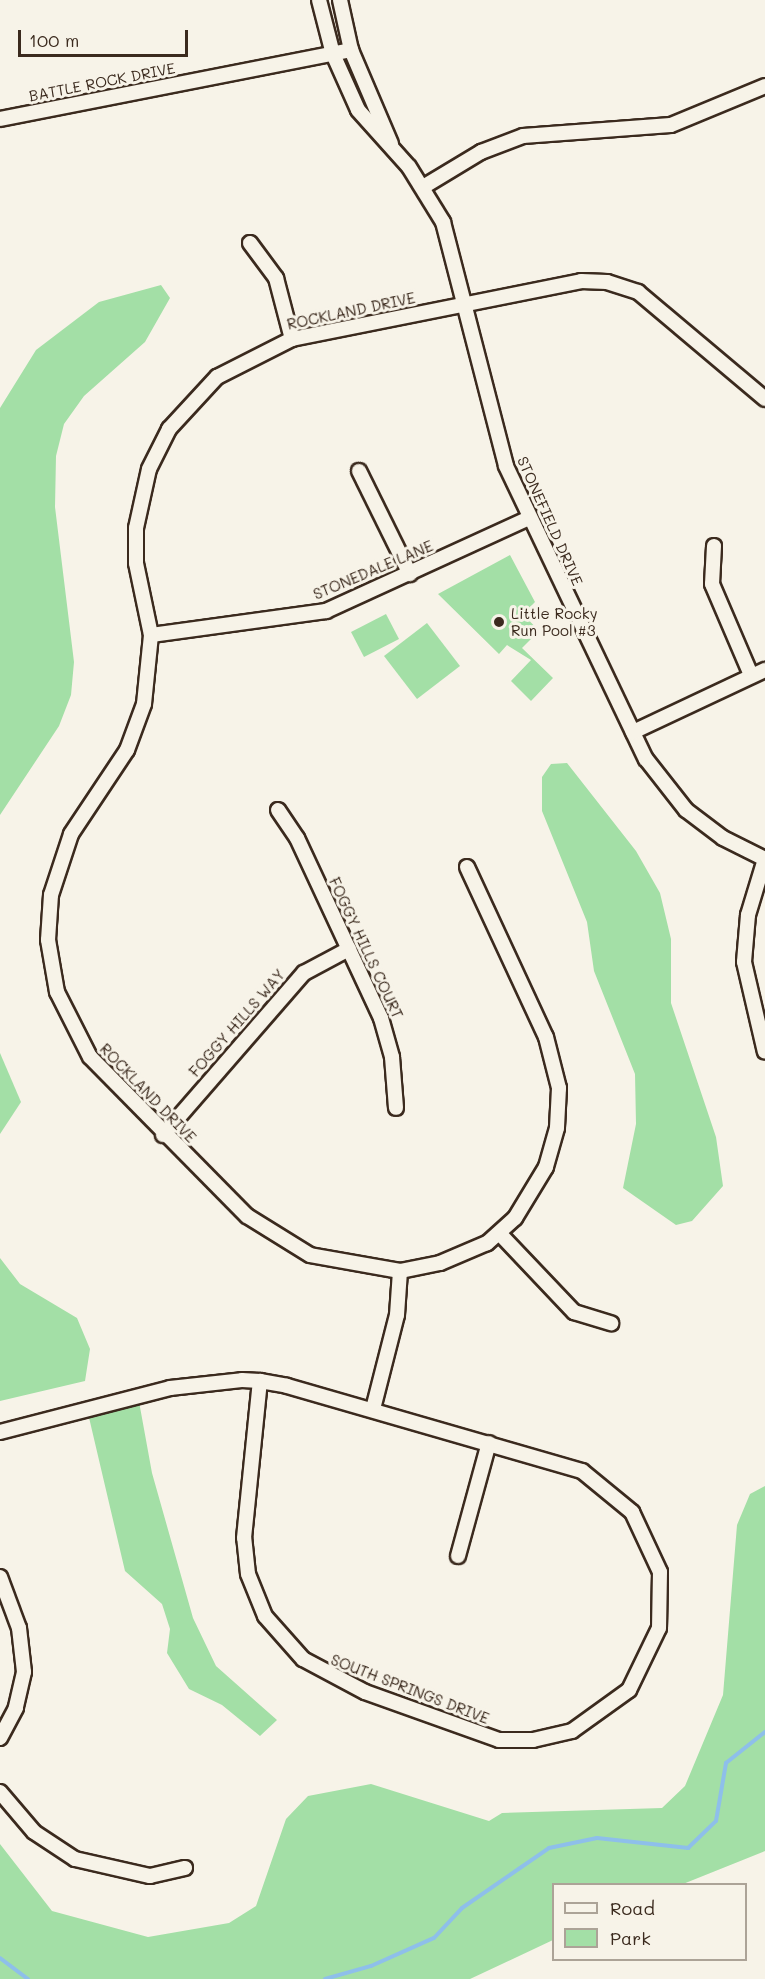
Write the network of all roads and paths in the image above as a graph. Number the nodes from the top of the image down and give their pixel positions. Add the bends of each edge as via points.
1 (319, 0) edge
2 (340, 0) edge
3 (351, 50) junction
4 (333, 54) junction
5 (765, 86) edge
6 (0, 119) edge
7 (391, 144) junction
8 (423, 187) junction
9 (250, 243) dead end
10 (465, 304) junction
11 (292, 339) junction
12 (765, 399) edge
13 (359, 471) dead end
14 (529, 518) junction
15 (714, 546) dead end
16 (410, 574) junction
17 (151, 635) junction
18 (765, 670) edge
19 (751, 675) junction
20 (633, 732) junction
21 (278, 810) dead end
22 (765, 859) edge
23 (467, 867) dead end
24 (349, 949) junction
25 (765, 1052) edge
26 (396, 1108) dead end
27 (164, 1135) junction
28 (500, 1234) junction
29 (400, 1271) junction
30 (611, 1323) dead end
31 (260, 1381) junction
32 (373, 1410) junction
33 (0, 1432) edge
34 (489, 1443) junction
35 (458, 1556) dead end
36 (0, 1577) edge
37 (0, 1738) edge
38 (0, 1792) edge
39 (185, 1868) dead end

1 - 4 street, STONEFIELD DRIVE
2 - 3 street, STONEFIELD DRIVE
3 - 4 street, BATTLE ROCK DRIVE
3 - 7 street, STONEFIELD DRIVE
4 - 6 street, BATTLE ROCK DRIVE
4 - 7 street, STONEFIELD DRIVE via 358,110
5 - 8 street via 671,124 523,136 481,152
7 - 8 street, STONEFIELD DRIVE
8 - 10 street, STONEFIELD DRIVE via 449,236
9 - 11 street via 272,270
10 - 11 street, ROCKLAND DRIVE
10 - 12 street, ROCKLAND DRIVE via 581,281 625,286 654,302
10 - 14 street, STONEFIELD DRIVE via 492,426
11 - 17 street, ROCKLAND DRIVE via 217,377 184,410 158,448 142,488 136,528 136,563
13 - 16 street
14 - 16 street, STONEDALE LANE
14 - 20 street, STONEFIELD DRIVE
15 - 19 street via 712,584
16 - 17 street, STONEDALE LANE via 308,615
17 - 27 street, ROCKLAND DRIVE via 138,722 63,852 51,895 48,940 57,992 78,1041
18 - 19 street
19 - 20 street
20 - 22 street, STONEFIELD DRIVE via 656,774 686,810 723,838
21 - 24 street, FOGGY HILLS COURT via 297,838
22 - 25 street via 748,915 744,962
23 - 28 street, ROCKLAND DRIVE via 546,1037 559,1088 557,1128 546,1167 527,1203
24 - 26 street, FOGGY HILLS COURT via 387,1036
24 - 27 street, FOGGY HILLS WAY via 300,977
27 - 29 street, ROCKLAND DRIVE via 248,1216 283,1241 337,1264
28 - 29 street, ROCKLAND DRIVE via 450,1260
28 - 30 street via 574,1312
29 - 32 street via 397,1315
31 - 32 street, SOUTH SPRINGS DRIVE
31 - 33 street, SOUTH SPRINGS DRIVE via 170,1388
31 - 34 street, SOUTH SPRINGS DRIVE via 245,1549 255,1595 279,1636 329,1677 449,1725 499,1740 545,1739 597,1718 638,1679 659,1629 660,1572 640,1524 605,1484 582,1470
32 - 34 street, SOUTH SPRINGS DRIVE
34 - 35 street
36 - 37 street via 19,1628 24,1664 16,1708
38 - 39 street via 34,1832 75,1859 150,1876

